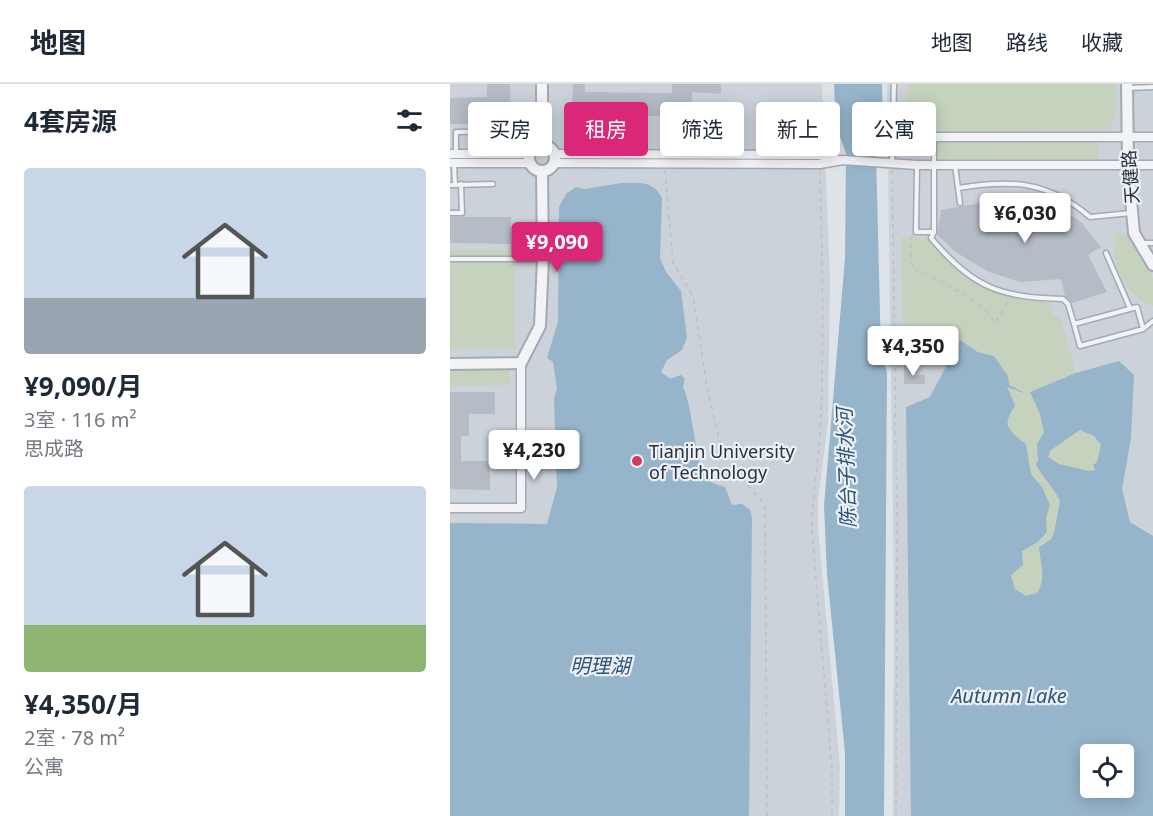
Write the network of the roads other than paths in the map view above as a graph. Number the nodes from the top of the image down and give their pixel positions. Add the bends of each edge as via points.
1 (542, 84) edge
2 (894, 84) edge
3 (1127, 86) edge
4 (1153, 87) edge
5 (542, 102) edge
6 (893, 102) edge
7 (450, 132) edge
8 (456, 132) junction
9 (468, 132) edge
10 (936, 136) edge
11 (1127, 136) junction
12 (1153, 136) edge
13 (530, 156) edge
14 (551, 156) edge
15 (892, 156) edge
16 (934, 156) edge
17 (453, 158) edge
18 (529, 159) junction
19 (554, 159) junction
20 (843, 160) junction
21 (892, 163) junction
22 (917, 165) junction
23 (934, 165) junction
24 (955, 165) junction
25 (1128, 165) junction
26 (1153, 165) edge
27 (542, 171) junction
28 (461, 184) junction
29 (493, 184) dead end
30 (452, 185) edge
31 (958, 188) junction
32 (960, 203) dead end
33 (450, 213) edge
34 (1132, 213) junction
35 (934, 232) junction
36 (1140, 243) junction
37 (1153, 243) edge
38 (1106, 253) dead end
39 (450, 259) edge
40 (543, 259) junction
41 (1153, 265) edge
42 (1130, 308) junction
43 (1153, 321) edge
44 (1074, 324) junction
45 (1143, 329) junction
46 (520, 363) junction
47 (450, 364) edge
48 (450, 508) edge

1 - 5 street
2 - 6 lane
3 - 4 lane
3 - 11 street, 天健路
7 - 8 lane
8 - 9 lane
8 - 17 lane
10 - 11 street
11 - 12 street
11 - 25 street, 天健路
13 - 18 street
14 - 19 street
15 - 21 lane
16 - 23 lane
17 - 18 street
17 - 30 lane
18 - 27 street via 535,170
19 - 20 street via 664,164 820,164
19 - 20 street via 820,155
19 - 27 street via 548,170
20 - 21 street
21 - 22 street
22 - 23 street
22 - 35 lane via 916,232
23 - 24 street
23 - 35 lane
24 - 25 street
24 - 31 lane
25 - 26 street
25 - 34 street, 天健路
27 - 40 street
28 - 29 lane
28 - 30 lane
28 - 33 lane via 462,213
31 - 32 lane
31 - 34 lane via 1017,183 1060,195 1090,217
34 - 36 street, 天健路 via 1134,233
35 - 44 lane via 931,238 953,264 980,283 1029,298 1063,299
36 - 37 lane
36 - 41 street, 天健路
38 - 42 lane
39 - 40 lane
40 - 46 street via 540,326
42 - 44 lane
42 - 45 lane via 1137,307
43 - 45 lane
44 - 45 lane via 1080,346
46 - 47 street
46 - 48 street via 520,508

